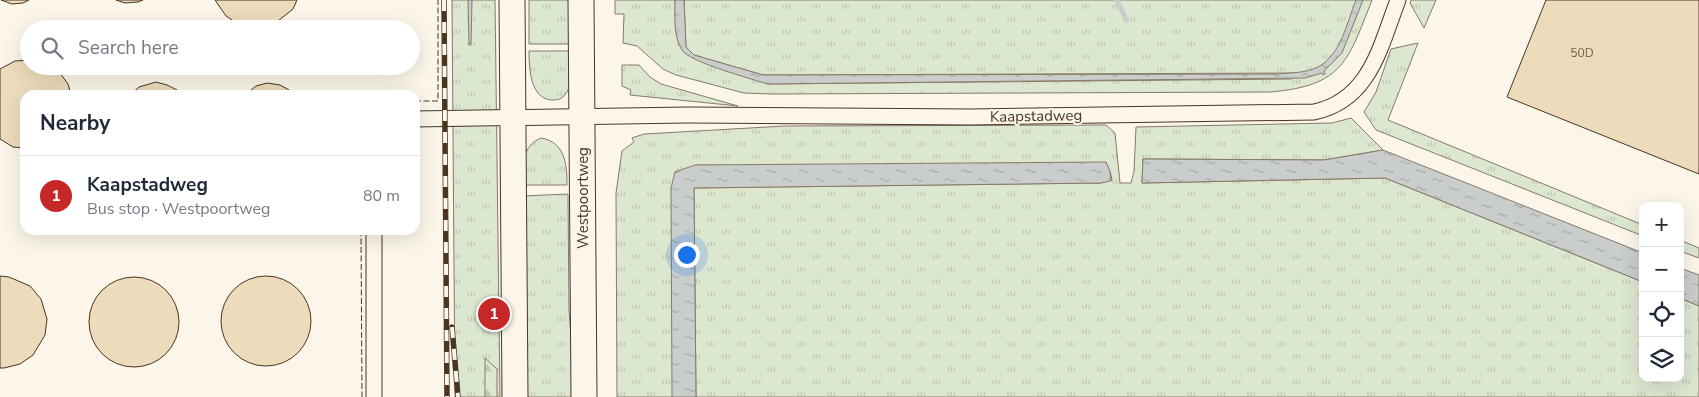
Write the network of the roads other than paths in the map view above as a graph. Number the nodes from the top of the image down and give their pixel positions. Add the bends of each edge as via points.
1 (512, 0) edge
2 (581, 0) edge
3 (1398, 0) edge
4 (513, 116) junction
5 (583, 116) junction
6 (420, 119) edge
7 (374, 235) edge
8 (374, 397) edge
9 (515, 397) edge
10 (584, 397) edge

1 - 4 main road
2 - 5 main road, Westpoortweg
3 - 5 street, Kaapstadweg via 1358,88 1332,107 1314,112 971,117
4 - 5 street, Kaapstadweg
4 - 6 street, Kaapstadweg
4 - 9 main road
5 - 10 main road, Westpoortweg
7 - 8 street

